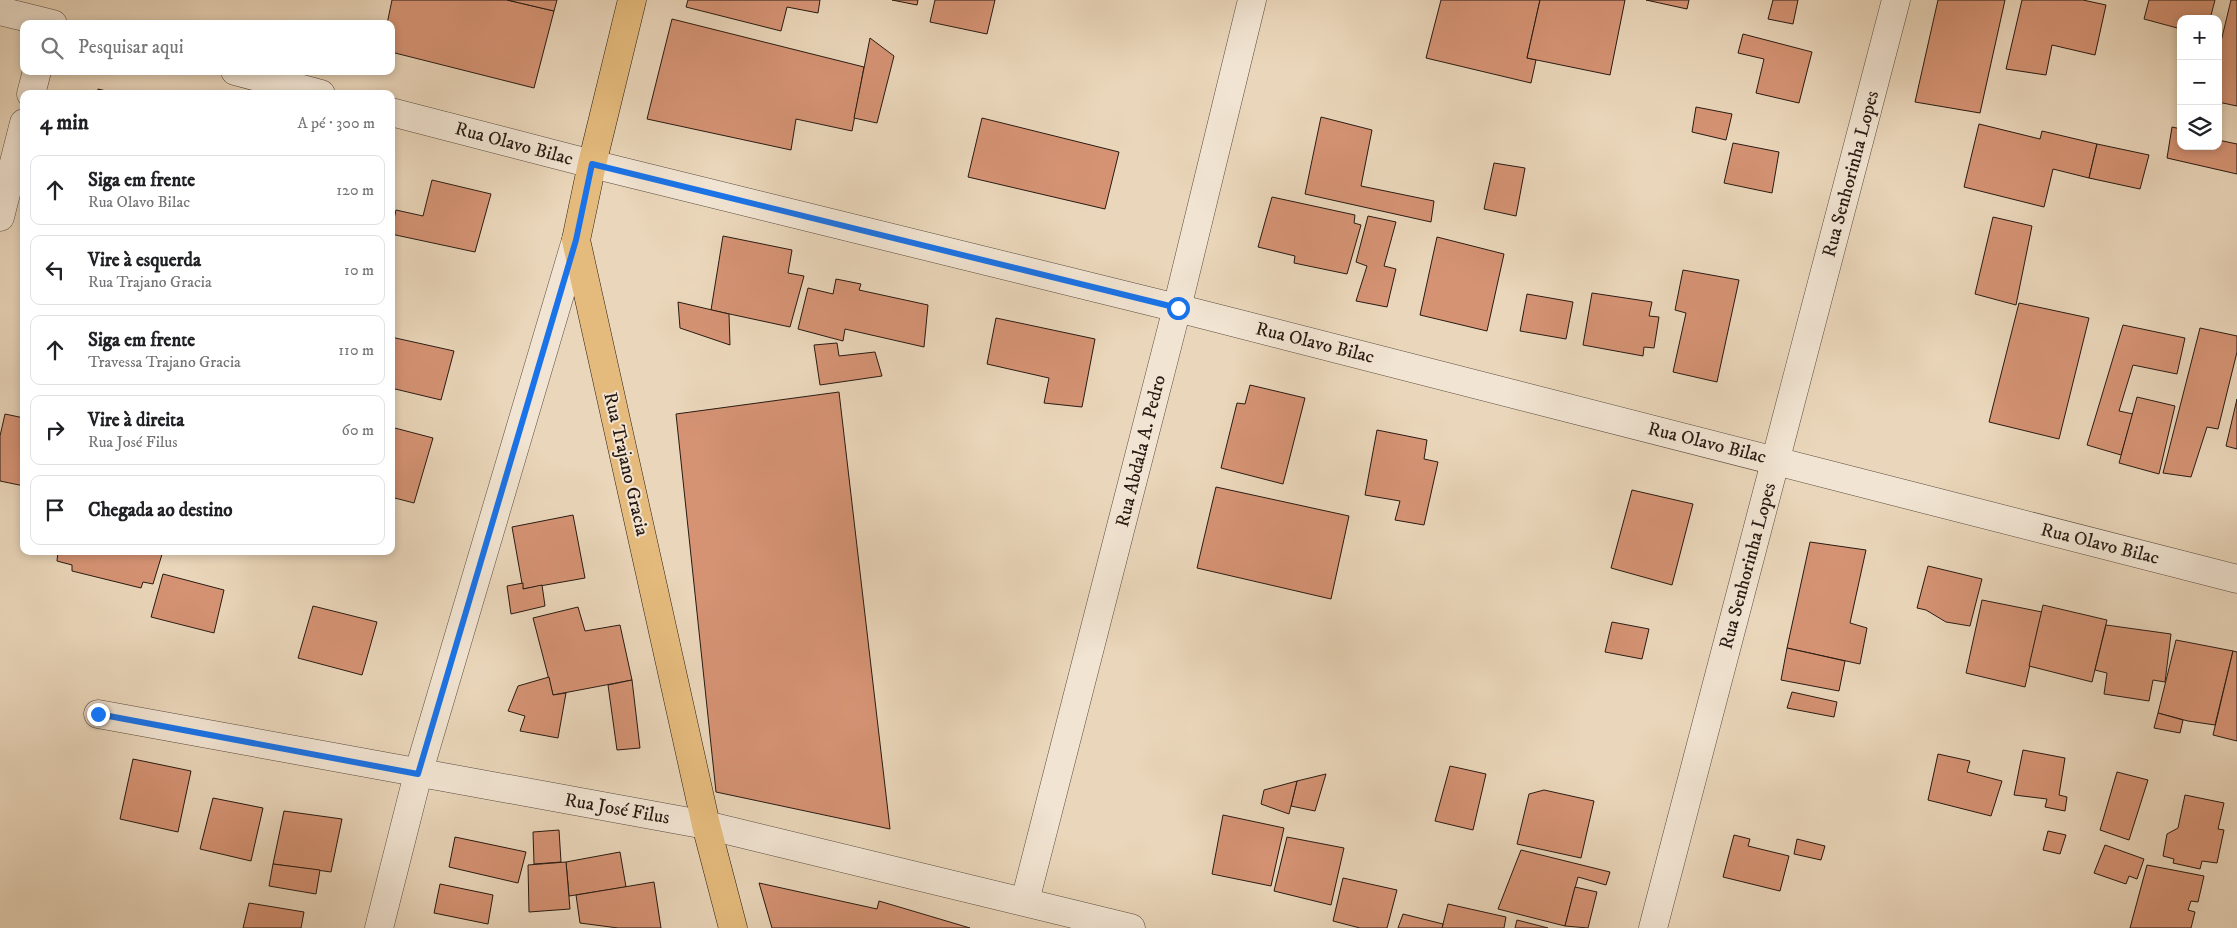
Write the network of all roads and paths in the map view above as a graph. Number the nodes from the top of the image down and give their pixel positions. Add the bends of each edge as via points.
1 (632, 0) edge
2 (1252, 0) edge
3 (1896, 0) edge
4 (0, 11) edge
5 (51, 18) edge
6 (36, 75) edge
7 (250, 75) edge
8 (32, 90) edge
9 (306, 90) edge
10 (395, 113) edge
11 (20, 139) edge
12 (592, 164) junction
13 (0, 217) edge
14 (576, 240) junction
15 (1178, 308) junction
16 (1776, 460) junction
17 (2237, 579) edge
18 (98, 714) dead end
19 (418, 774) junction
20 (706, 825) junction
21 (1025, 901) junction
22 (378, 928) edge
23 (733, 928) edge
24 (1131, 928) edge
25 (1653, 928) edge

1 - 12 main road, Rua Trajano Gracia
2 - 15 street, Rua Abdala A. Pedro
3 - 16 street, Rua Senhorinha Lopes
4 - 5 street
6 - 8 street
7 - 9 street
10 - 12 street, Rua Olavo Bilac
11 - 13 street
12 - 14 main road, Rua Trajano Gracia
12 - 15 street, Rua Olavo Bilac
14 - 19 street
14 - 20 main road, Rua Trajano Gracia
15 - 16 street, Rua Olavo Bilac
15 - 21 street, Rua Abdala A. Pedro
16 - 17 street, Rua Olavo Bilac
16 - 25 street, Rua Senhorinha Lopes
18 - 19 street, Rua José Filus
19 - 20 street, Rua José Filus
19 - 22 street
20 - 21 street, Rua José Filus
20 - 23 main road, Rua Trajano Gracia
21 - 24 street, Rua José Filus

